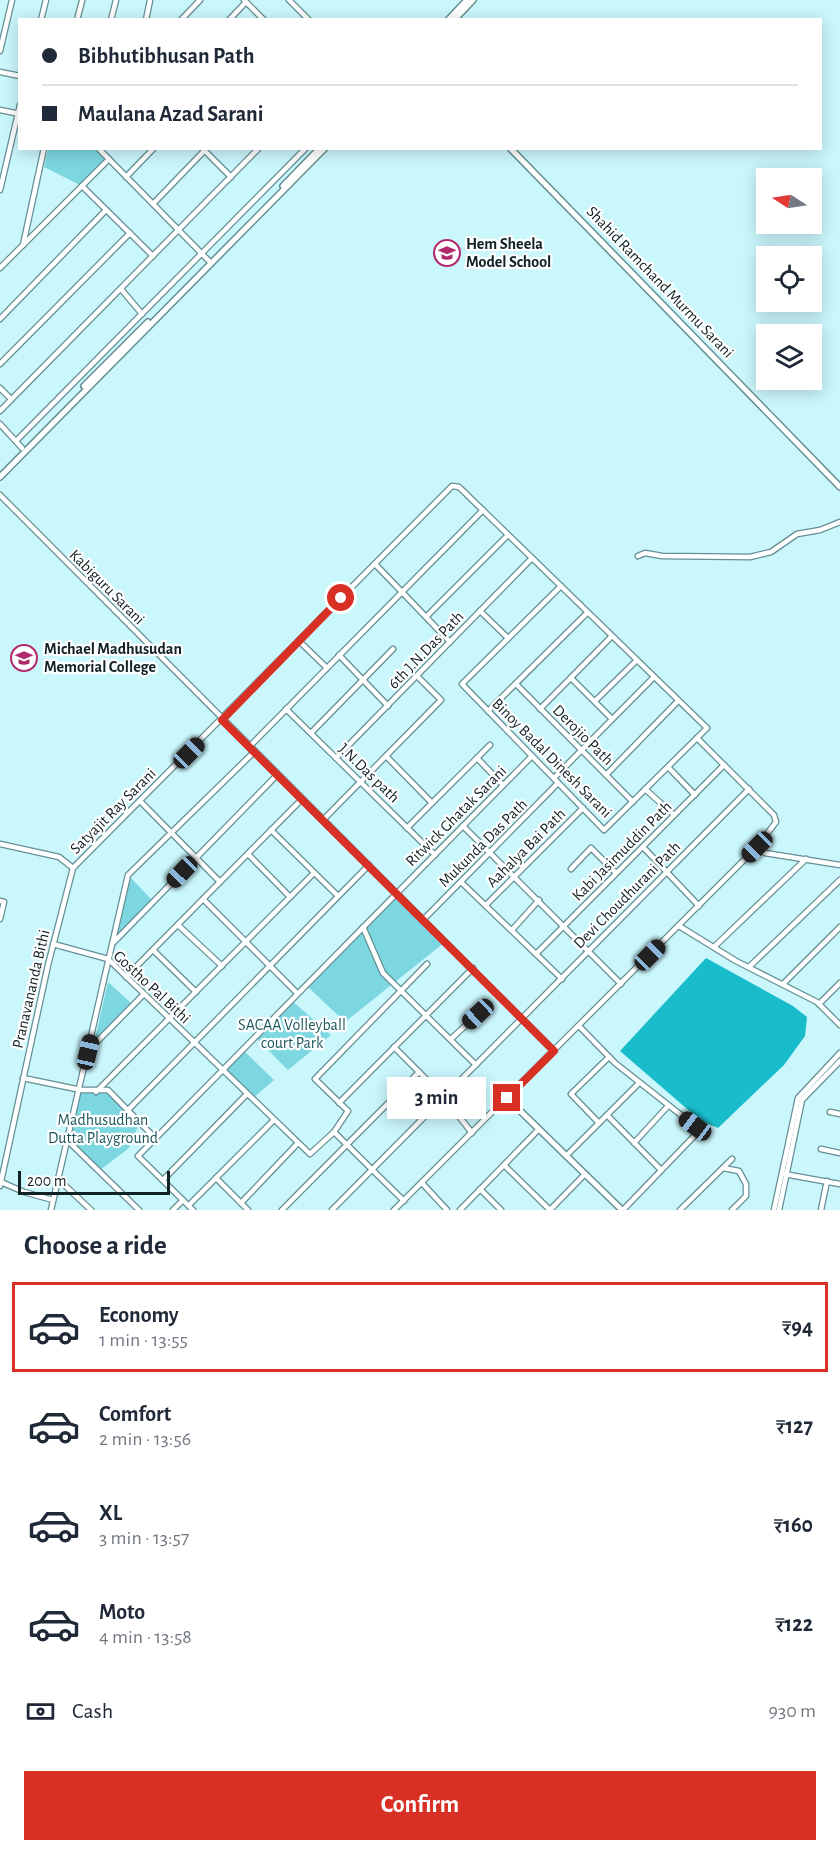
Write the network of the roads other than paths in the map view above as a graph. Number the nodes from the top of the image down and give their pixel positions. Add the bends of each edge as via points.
1 (12, 0) edge
2 (46, 0) edge
3 (116, 0) edge
4 (150, 0) edge
5 (200, 0) edge
6 (289, 0) edge
7 (467, 0) edge
8 (473, 0) edge
9 (82, 1) edge
10 (245, 1) edge
11 (42, 18) edge
12 (78, 18) edge
13 (112, 18) edge
14 (146, 18) edge
15 (183, 18) edge
16 (231, 18) edge
17 (262, 18) edge
18 (307, 18) edge
19 (450, 18) edge
20 (456, 18) edge
21 (0, 51) edge
22 (0, 72) edge
23 (18, 76) edge
24 (0, 110) edge
25 (18, 114) edge
26 (0, 149) edge
27 (44, 150) edge
28 (101, 150) edge
29 (152, 150) edge
30 (203, 150) edge
31 (205, 150) edge
32 (255, 150) edge
33 (304, 150) edge
34 (318, 150) edge
35 (323, 150) edge
36 (512, 150) edge
37 (9, 151) junction
38 (109, 159) junction
39 (126, 177) junction
40 (231, 177) junction
41 (82, 186) junction
42 (0, 190) edge
43 (153, 204) junction
44 (106, 210) junction
45 (179, 230) junction
46 (130, 233) junction
47 (23, 245) junction
48 (202, 254) junction
49 (153, 256) junction
50 (210, 262) junction
51 (0, 268) edge
52 (121, 289) junction
53 (142, 314) junction
54 (0, 318) edge
55 (0, 364) edge
56 (0, 388) edge
57 (11, 399) junction
58 (0, 411) edge
59 (0, 424) edge
60 (16, 441) junction
61 (22, 448) junction
62 (0, 472) edge
63 (0, 477) edge
64 (840, 487) edge
65 (1, 494) edge
66 (483, 510) junction
67 (840, 522) edge
68 (508, 535) junction
69 (638, 556) dead end
70 (532, 558) junction
71 (375, 564) junction
72 (561, 586) junction
73 (402, 592) junction
74 (480, 611) junction
75 (587, 613) junction
76 (426, 617) junction
77 (611, 637) junction
78 (508, 638) junction
79 (298, 641) junction
80 (450, 642) junction
81 (393, 649) dead end
82 (339, 656) junction
83 (636, 661) junction
84 (327, 668) junction
85 (417, 676) junction
86 (571, 678) junction
87 (653, 678) junction
88 (363, 680) junction
89 (516, 684) junction
90 (595, 701) junction
91 (678, 701) junction
92 (388, 706) junction
93 (286, 709) junction
94 (540, 709) junction
95 (488, 711) junction
96 (612, 719) junction
97 (222, 720) junction
98 (311, 734) junction
99 (697, 738) junction
100 (490, 745) dead end
101 (249, 747) junction
102 (581, 750) junction
103 (254, 752) junction
104 (386, 756) junction
105 (532, 756) junction
106 (336, 758) junction
107 (477, 758) junction
108 (724, 765) junction
109 (668, 767) junction
110 (277, 775) junction
111 (606, 775) junction
112 (554, 778) junction
113 (360, 782) junction
114 (558, 783) junction
115 (503, 786) junction
116 (645, 789) junction
117 (749, 789) junction
118 (695, 795) junction
119 (302, 799) junction
120 (140, 801) junction
121 (432, 802) junction
122 (633, 802) junction
123 (583, 808) junction
124 (674, 815) junction
125 (323, 819) junction
126 (463, 826) junction
127 (407, 828) junction
128 (271, 830) junction
129 (172, 832) junction
130 (0, 844) edge
131 (643, 847) junction
132 (757, 847) junction
133 (490, 853) junction
134 (248, 854) junction
135 (435, 855) junction
136 (196, 857) junction
137 (806, 859) junction
138 (840, 864) edge
139 (369, 865) junction
140 (73, 868) junction
141 (571, 869) dead end
142 (667, 872) junction
143 (314, 873) junction
144 (616, 873) junction
145 (514, 877) junction
146 (840, 880) edge
147 (220, 882) junction
148 (461, 882) junction
149 (397, 893) junction
150 (338, 896) junction
151 (290, 897) junction
152 (203, 899) junction
153 (539, 900) junction
154 (0, 901) edge
155 (486, 905) junction
156 (699, 906) junction
157 (0, 919) edge
158 (424, 919) junction
159 (178, 925) junction
160 (679, 926) junction
161 (363, 927) junction
162 (563, 927) junction
163 (840, 927) edge
164 (512, 930) junction
165 (245, 942) junction
166 (53, 944) junction
167 (112, 944) junction
168 (714, 947) junction
169 (153, 950) junction
170 (588, 951) junction
171 (536, 954) junction
172 (108, 958) junction
173 (427, 964) dead end
174 (222, 966) junction
175 (270, 966) junction
176 (473, 968) junction
177 (749, 968) junction
178 (126, 977) junction
179 (562, 979) junction
180 (840, 983) edge
181 (621, 984) junction
182 (783, 984) junction
183 (402, 990) junction
184 (196, 992) junction
185 (297, 993) junction
186 (144, 994) junction
187 (819, 1004) junction
188 (478, 1014) dead end
189 (426, 1015) junction
190 (169, 1018) junction
191 (523, 1018) junction
192 (840, 1025) edge
193 (579, 1026) junction
194 (451, 1039) junction
195 (194, 1043) junction
196 (394, 1047) junction
197 (554, 1051) junction
198 (88, 1052) junction
199 (840, 1053) edge
200 (609, 1057) junction
201 (840, 1061) edge
202 (476, 1065) junction
203 (221, 1070) junction
204 (419, 1072) junction
205 (23, 1078) junction
206 (639, 1083) junction
207 (79, 1089) junction
208 (96, 1092) junction
209 (247, 1094) junction
210 (444, 1097) junction
211 (507, 1098) junction
212 (339, 1103) junction
213 (668, 1106) junction
214 (128, 1110) junction
215 (830, 1112) dead end
216 (840, 1114) edge
217 (607, 1115) junction
218 (274, 1120) junction
219 (599, 1123) junction
220 (540, 1129) junction
221 (334, 1132) junction
222 (472, 1133) junction
223 (155, 1138) junction
224 (67, 1140) junction
225 (298, 1143) junction
226 (634, 1143) junction
227 (346, 1145) junction
228 (821, 1149) dead end
229 (840, 1153) edge
230 (566, 1155) junction
231 (732, 1159) dead end
232 (504, 1165) junction
233 (2, 1166) edge
234 (723, 1168) junction
235 (371, 1170) junction
236 (661, 1170) junction
237 (585, 1174) junction
238 (784, 1174) junction
239 (216, 1178) junction
240 (58, 1179) junction
241 (163, 1180) junction
242 (827, 1181) junction
243 (422, 1183) junction
244 (0, 1184) edge
245 (840, 1184) edge
246 (480, 1189) junction
247 (53, 1200) junction
248 (183, 1200) junction
249 (404, 1201) junction
250 (241, 1203) junction
251 (189, 1205) junction
252 (51, 1210) edge
253 (91, 1210) edge
254 (139, 1210) edge
255 (173, 1210) edge
256 (193, 1210) edge
257 (248, 1210) edge
258 (282, 1210) edge
259 (332, 1210) edge
260 (394, 1210) edge
261 (447, 1210) edge
262 (460, 1210) edge
263 (501, 1210) edge
264 (550, 1210) edge
265 (622, 1210) edge
266 (680, 1210) edge
267 (732, 1210) edge
268 (774, 1210) edge
269 (779, 1210) edge
270 (821, 1210) edge

1 - 21 street
2 - 11 street
3 - 13 street
4 - 14 street
5 - 15 street
6 - 18 street
7 - 19 street
8 - 20 street
9 - 12 street
10 - 16 street
10 - 17 street
22 - 23 street
24 - 25 street
25 - 37 street
26 - 37 street
27 - 47 street
28 - 38 street
29 - 39 street
30 - 43 street
31 - 40 street
32 - 40 street
33 - 48 street
34 - 50 street
35 - 50 street
36 - 64 street, Shahid Ramchand Murmu Sarani
37 - 42 street
38 - 39 street
38 - 41 street
39 - 43 street
40 - 45 street
41 - 44 street
41 - 47 street
43 - 45 street
44 - 46 street
44 - 54 street
45 - 48 street
45 - 49 street
46 - 49 street
46 - 55 street
47 - 51 street
48 - 50 street
48 - 53 street
49 - 52 street
50 - 61 street
50 - 63 street
52 - 53 street
52 - 57 street
53 - 60 street
56 - 57 street
57 - 58 street
59 - 60 street
60 - 61 street
61 - 62 street
65 - 97 street, Kabiguru Sarani
66 - 68 street
66 - 71 street, Satyajit Ray Sarani via 459,487 452,486
66 - 73 street
67 - 69 street via 797,534 771,552 742,559 725,555
68 - 70 street
68 - 76 street
70 - 72 street
70 - 74 street, 6th J.N.Das Path
71 - 73 street
71 - 79 street, Satyajit Ray Sarani
72 - 75 street
72 - 78 street, Binoy Badal Dinesh Sarani
73 - 76 street
73 - 82 street
74 - 78 street
74 - 80 street, 6th J.N.Das Path
75 - 77 street
75 - 89 street
76 - 80 street
77 - 83 street
77 - 86 street
78 - 95 street, Binoy Badal Dinesh Sarani via 462,684
79 - 84 street
79 - 97 street, Satyajit Ray Sarani
80 - 85 street, 6th J.N.Das Path
81 - 88 street
82 - 84 street
82 - 88 street
83 - 87 street
83 - 90 street
84 - 93 street
85 - 92 street, 6th J.N.Das Path
85 - 104 street via 441,700
86 - 90 street
86 - 94 street
87 - 91 street
87 - 96 street
88 - 92 street
88 - 98 street
89 - 94 street, Derojio Path
89 - 95 street
90 - 96 street
91 - 99 street via 707,728
91 - 111 street
92 - 106 street, 6th J.N.Das Path
93 - 98 street, J.N.Das path
93 - 101 street
94 - 102 street, Derojio Path
95 - 105 street, Binoy Badal Dinesh Sarani
96 - 102 street
97 - 101 street, Kabiguru Sarani
97 - 120 street, Satyajit Ray Sarani
98 - 106 street, J.N.Das path
99 - 108 street
99 - 109 street, Binoy Badal Dinesh Sarani
100 - 107 street
101 - 103 street, Kabiguru Sarani
102 - 111 street, Derojio Path
102 - 112 street
103 - 110 street, Kabiguru Sarani
103 - 129 street
104 - 113 street
104 - 121 street
105 - 112 street, Binoy Badal Dinesh Sarani
105 - 115 street, Ritwick Ghatak Sarani
106 - 113 street, J.N.Das path
107 - 115 street
107 - 121 street
108 - 117 street
108 - 118 street, Kabi Jasimuddin Path
109 - 116 street, Binoy Badal Dinesh Sarani
109 - 118 street
110 - 119 street, Kabiguru Sarani
110 - 136 street
111 - 122 street, Derojio Path
112 - 114 street, Binoy Badal Dinesh Sarani
113 - 125 street
113 - 127 street, J.N.Das path
114 - 123 street, Binoy Badal Dinesh Sarani
114 - 133 street, Mukunda Das Path
115 - 126 street, Ritwick Ghatak Sarani
116 - 122 street, Binoy Badal Dinesh Sarani
116 - 124 street
117 - 132 street via 776,822
117 - 142 street, Devi Choudhurani Path
118 - 124 street, Kabi Jasimuddin Path
119 - 125 street, Kabiguru Sarani
119 - 128 street
120 - 129 street
120 - 140 street, Satyajit Ray Sarani
121 - 127 street
122 - 123 street, Binoy Badal Dinesh Sarani via 604,830
123 - 145 street, Aahalya Bai Path
124 - 131 street, Kabi Jasimuddin Path
125 - 139 street, Kabiguru Sarani
126 - 133 street
126 - 135 street, Ritwick Ghatak Sarani
127 - 135 street, J.N.Das path
128 - 134 street
128 - 143 street
129 - 136 street
129 - 167 street via 128,875
130 - 140 street via 58,857
131 - 142 street
131 - 144 street, Kabi Jasimuddin Path
132 - 137 street via 765,853
132 - 156 street
133 - 145 street
133 - 148 street, Mukunda Das Path
134 - 147 street
134 - 151 street
135 - 149 street, Ritwick Ghatak Sarani
136 - 147 street
136 - 167 street
137 - 138 street
137 - 168 street
139 - 149 street, Kabiguru Sarani
139 - 150 street
140 - 166 street, Pranavananda Bithi
141 - 144 street via 591,848
142 - 156 street
142 - 170 street, Devi Choudhurani Path
143 - 150 street
143 - 151 street
144 - 162 street, Kabi Jasimuddin Path
145 - 153 street
145 - 155 street, Aahalya Bai Path
146 - 177 street
147 - 152 street
148 - 155 street, Aahalya Bai Path
148 - 158 street, Mukunda Das Path
149 - 158 street, Kabiguru Sarani
149 - 161 street, Ritwick Ghatak Sarani
150 - 175 street
151 - 165 street
152 - 159 street
152 - 165 street
153 - 162 street
153 - 164 street
154 - 157 street via 4,902
155 - 164 street, Aahalya Bai Path
156 - 160 street
158 - 176 street, Kabiguru Sarani
159 - 169 street
159 - 174 street
160 - 168 street
160 - 181 street
161 - 183 street via 382,973
161 - 185 street, Ritwick Ghatak Sarani
162 - 170 street
162 - 171 street, Kabi Jasimuddin Path
163 - 182 street
164 - 171 street, Aahalya Bai Path
165 - 174 street
165 - 175 street
166 - 172 street, Gostho Pal Bithi
166 - 205 street, Pranavananda Bithi
167 - 172 street
168 - 177 street
169 - 178 street
169 - 184 street
170 - 179 street, Devi Choudhurani Path
170 - 181 street
171 - 179 street, Aahalya Bai Path
172 - 178 street, Gostho Pal Bithi
172 - 198 street
173 - 183 street
174 - 184 street
175 - 185 street
175 - 195 street
176 - 189 street
176 - 191 street, Kabiguru Sarani
177 - 182 street
178 - 186 street, Gostho Pal Bithi
179 - 191 street, Devi Choudhurani Path
180 - 187 street
181 - 193 street
182 - 187 street
183 - 189 street
183 - 212 street via 315,1079
184 - 190 street
185 - 203 street, Ritwick Ghatak Sarani
186 - 190 street, Gostho Pal Bithi
186 - 198 street
187 - 192 street
188 - 194 street
189 - 194 street
189 - 196 street
190 - 195 street, Gostho Pal Bithi
190 - 208 street
191 - 197 street, Kabiguru Sarani
191 - 202 street, Devi Choudhurani Path
193 - 197 street
193 - 200 street
194 - 202 street
195 - 203 street, Gostho Pal Bithi
195 - 214 street
196 - 204 street
196 - 212 street
197 - 211 street
198 - 207 street
199 - 238 street via 798,1098
200 - 206 street
200 - 219 street via 571,1094
201 - 238 street via 802,1100
202 - 210 street, Devi Choudhurani Path
203 - 209 street, Gostho Pal Bithi
203 - 223 street, Ritwick Ghatak Sarani
204 - 210 street
204 - 227 street
205 - 207 street
205 - 233 street, Pranavananda Bithi
206 - 213 street
206 - 217 street
207 - 208 street
207 - 224 street
208 - 214 street via 108,1090
209 - 218 street, Gostho Pal Bithi
209 - 241 street
210 - 222 street
210 - 235 street, Devi Choudhurani Path
211 - 220 street
211 - 222 street
212 - 221 street via 348,1111
213 - 226 street
213 - 236 street via 700,1130
214 - 223 street
215 - 216 street
217 - 219 street
217 - 226 street
218 - 225 street, Gostho Pal Bithi
218 - 239 street
219 - 230 street
220 - 230 street
220 - 232 street
221 - 225 street via 310,1154
221 - 227 street
222 - 243 street
223 - 241 street, Ritwick Ghatak Sarani via 138,1156
224 - 240 street
224 - 254 street
225 - 250 street
226 - 236 street
227 - 235 street
227 - 258 street
228 - 229 street
230 - 237 street
231 - 234 street
232 - 246 street
232 - 264 street
233 - 244 street, Pranavananda Bithi
234 - 266 street
234 - 267 street via 740,1171 746,1184 746,1196
235 - 249 street
235 - 259 street, Devi Choudhurani Path
236 - 265 street
237 - 264 street
237 - 265 street
238 - 242 street
238 - 268 street
238 - 269 street
239 - 250 street
239 - 251 street
240 - 247 street
240 - 253 street
241 - 248 street
242 - 245 street
242 - 270 street
243 - 249 street
243 - 261 street
244 - 247 street
246 - 262 street
246 - 263 street
247 - 252 street
248 - 251 street
248 - 255 street
249 - 260 street
250 - 257 street
251 - 256 street

